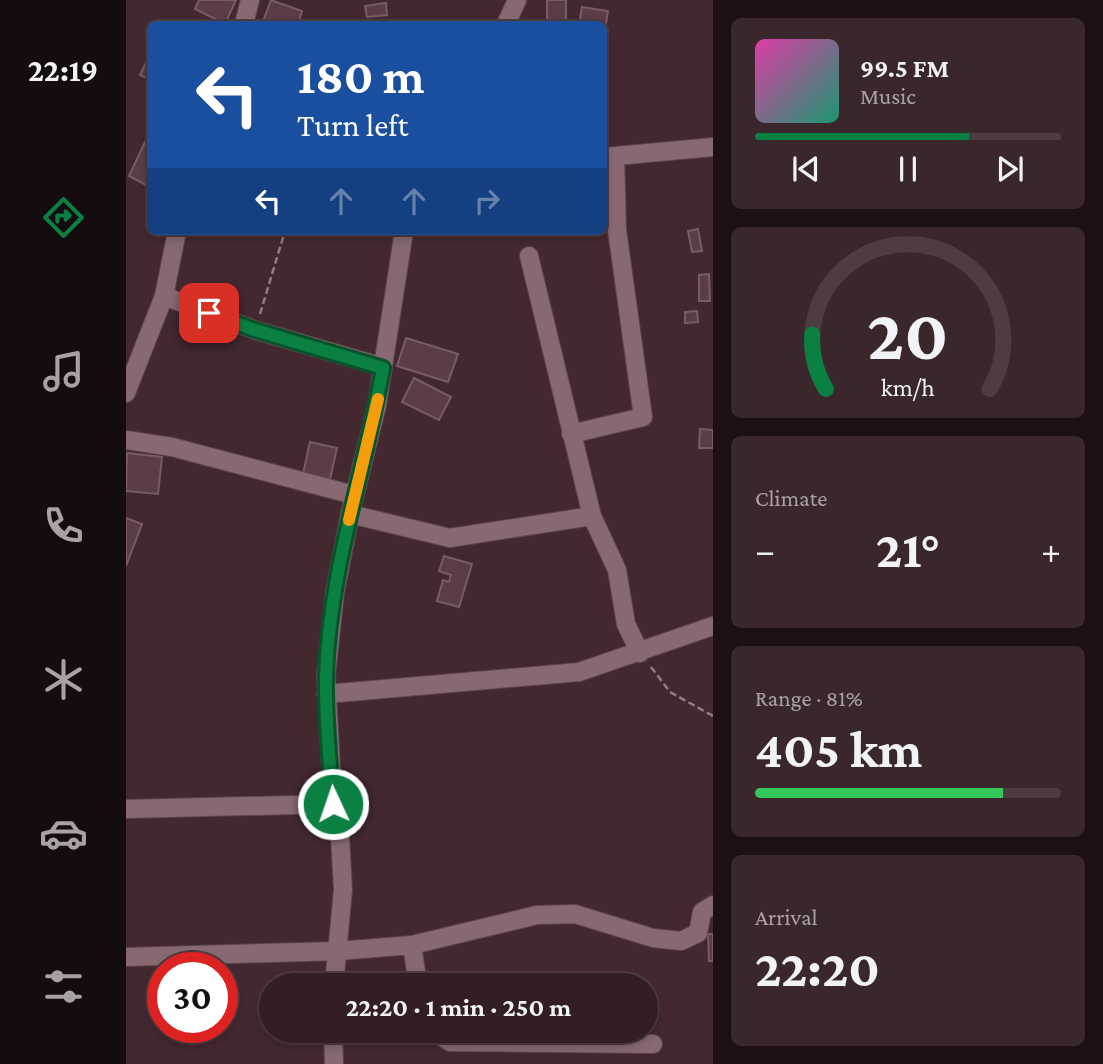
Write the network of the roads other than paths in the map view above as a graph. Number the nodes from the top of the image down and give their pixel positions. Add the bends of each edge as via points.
1 (250, 0) edge
2 (517, 0) edge
3 (245, 21) edge
4 (507, 21) edge
5 (713, 147) edge
6 (609, 156) edge
7 (176, 235) edge
8 (403, 235) edge
9 (529, 256) dead end
10 (164, 296) junction
11 (383, 368) junction
12 (126, 393) edge
13 (571, 434) junction
14 (126, 440) edge
15 (354, 495) junction
16 (350, 514) junction
17 (592, 516) junction
18 (713, 626) edge
19 (640, 653) junction
20 (327, 694) junction
21 (333, 804) junction
22 (126, 809) edge
23 (713, 905) edge
24 (412, 945) junction
25 (338, 951) junction
26 (126, 957) edge
27 (335, 973) edge
28 (416, 973) edge
29 (333, 1043) edge
30 (552, 1043) edge
31 (653, 1044) dead end
32 (334, 1064) edge

1 - 3 street
2 - 4 street
5 - 6 street
6 - 13 street via 643,417
7 - 10 street
8 - 11 street
9 - 13 street
10 - 11 street via 255,330
10 - 12 street
11 - 15 street
13 - 17 street
14 - 15 street via 172,447
15 - 16 street
16 - 17 street via 450,538
16 - 20 street via 335,592
17 - 19 street via 617,570 626,624
18 - 19 street
19 - 20 street via 579,672
20 - 21 street
21 - 22 street
21 - 25 street via 343,890
23 - 24 street via 702,912 698,933 681,941 653,938 575,914 537,915
24 - 25 street
24 - 28 street
25 - 26 street
25 - 27 street
29 - 32 street
30 - 31 street

